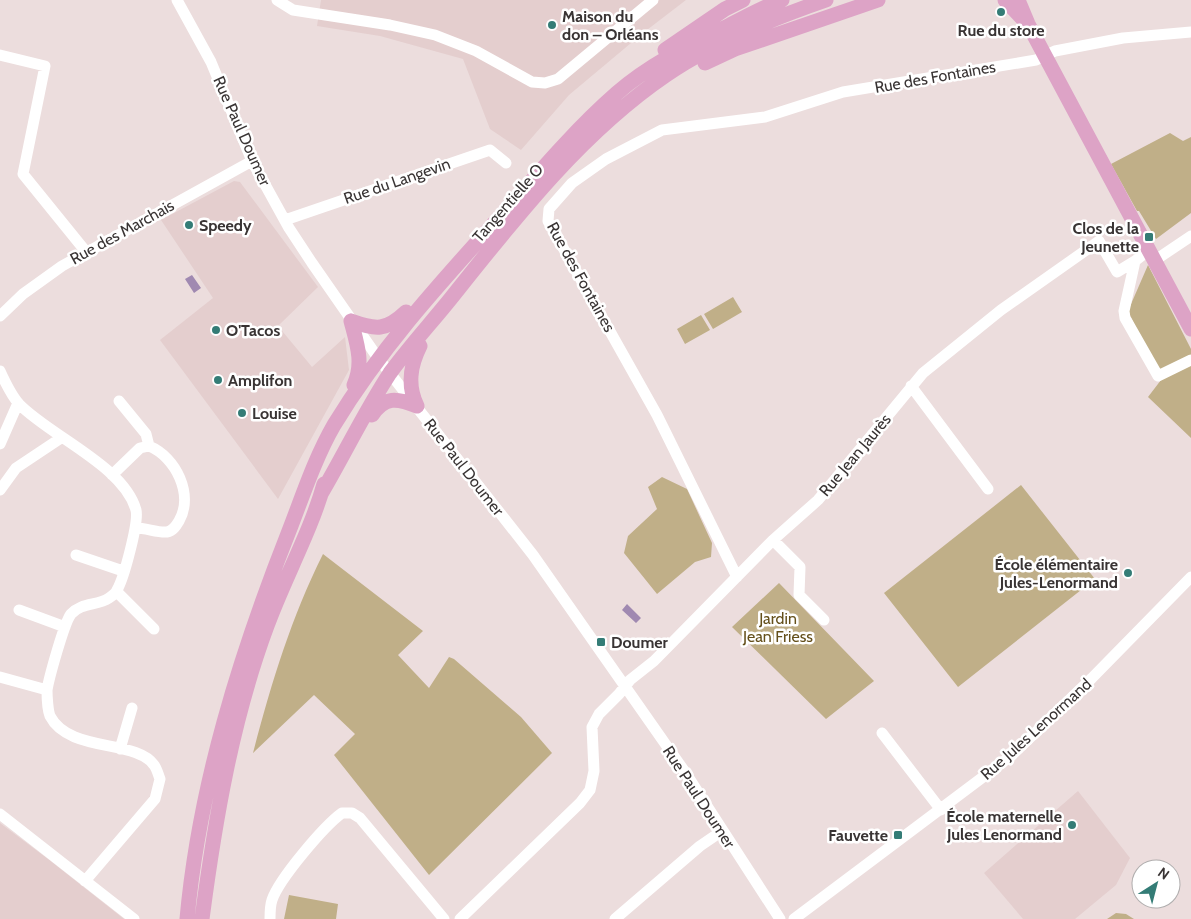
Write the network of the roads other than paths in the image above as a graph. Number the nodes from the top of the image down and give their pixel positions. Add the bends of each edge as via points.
1 (177, 0) edge
2 (276, 0) edge
3 (653, 0) edge
4 (744, 0) edge
5 (826, 0) edge
6 (878, 0) edge
7 (1005, 0) edge
8 (1018, 0) edge
9 (777, 2) edge
10 (1028, 24) junction
11 (1191, 32) edge
12 (0, 55) edge
13 (1045, 56) junction
14 (620, 90) junction
15 (643, 92) junction
16 (252, 161) junction
17 (506, 163) dead end
18 (285, 220) junction
19 (1191, 236) edge
20 (477, 243) junction
21 (87, 253) junction
22 (1152, 256) junction
23 (1135, 261) junction
24 (444, 279) junction
25 (0, 316) edge
26 (351, 321) junction
27 (432, 323) junction
28 (1191, 329) edge
29 (378, 358) junction
30 (1191, 360) edge
31 (0, 371) edge
32 (390, 373) junction
33 (911, 386) junction
34 (119, 401) dead end
35 (18, 403) junction
36 (417, 406) junction
37 (333, 427) junction
38 (60, 438) junction
39 (0, 444) edge
40 (149, 446) junction
41 (112, 475) junction
42 (988, 489) dead end
43 (0, 490) edge
44 (321, 494) junction
45 (136, 528) junction
46 (773, 540) junction
47 (76, 555) dead end
48 (123, 571) junction
49 (736, 576) junction
50 (1191, 577) edge
51 (117, 592) junction
52 (19, 610) dead end
53 (824, 620) dead end
54 (65, 627) junction
55 (154, 629) dead end
56 (0, 677) edge
57 (624, 687) junction
58 (47, 690) junction
59 (132, 708) dead end
60 (882, 733) dead end
61 (120, 749) junction
62 (941, 810) junction
63 (0, 814) edge
64 (722, 831) junction
65 (85, 881) junction
66 (134, 919) edge
67 (187, 919) edge
68 (202, 919) edge
69 (270, 919) edge
70 (444, 919) edge
71 (460, 919) edge
72 (615, 919) edge
73 (780, 919) edge
74 (794, 919) edge

1 - 16 street, Rue Paul Doumer via 211,62
2 - 3 street via 293,10 435,35 476,51 532,82 545,83 558,79
4 - 14 main road via 681,38
5 - 15 main road, Tangentielle O via 744,32 687,62
6 - 15 main road via 735,49
7 - 10 main road
8 - 10 main road
9 - 14 main road, Tangentielle O via 672,54
10 - 13 main road
11 - 13 street, Rue des Fontaines via 1123,38 1055,51
12 - 21 street via 45,66 23,174
13 - 22 main road
13 - 49 street, Rue des Fontaines via 842,92 765,116 662,130 590,170 572,183 549,209 548,221 657,415
14 - 20 main road, Tangentielle O via 560,149
15 - 27 main road, Tangentielle O via 622,108 564,165 486,254
16 - 18 street, Rue Paul Doumer
16 - 21 street, Rue des Marchais
17 - 18 street, Rue du Langevin via 490,150
18 - 26 street, Rue Paul Doumer
19 - 22 street
20 - 24 main road, Tangentielle O
20 - 26 main road via 391,325 369,328
21 - 25 street, Rue des Marchais via 62,266 23,294
22 - 23 street
22 - 28 main road
23 - 30 street via 1124,311 1158,376
23 - 33 street, Rue Jean Jaurès via 1117,272 1099,241 1001,310
24 - 29 main road, Tangentielle O
24 - 32 main road via 390,357
26 - 29 street, Rue Paul Doumer
26 - 37 main road via 359,354 359,374
27 - 32 main road, Tangentielle O
27 - 36 main road via 412,361 412,395
29 - 32 street, Rue Paul Doumer
29 - 37 main road, Tangentielle O
29 - 44 main road via 381,374 329,467
31 - 35 street
32 - 36 street, Rue Paul Doumer
32 - 44 main road, Tangentielle O
33 - 42 street
33 - 46 street, Rue Jean Jaurès via 818,500
34 - 40 street via 146,434
35 - 38 street
35 - 39 street
36 - 44 main road via 394,400 379,404
36 - 57 street, Rue Paul Doumer via 533,555
37 - 67 main road via 273,571 233,688 196,847
38 - 41 street
38 - 43 street via 16,468
40 - 41 street via 140,448
40 - 45 street via 158,450 180,477 186,497 184,511 174,529 168,532
41 - 45 street via 129,495 136,510
44 - 68 main road via 267,627 230,752
45 - 48 street
46 - 49 street, Rue Jean Jaurès
46 - 53 street via 800,567 799,595
47 - 48 street
48 - 51 street
49 - 57 street, Rue Jean Jaurès
50 - 62 street, Rue Jules Lenormand via 1011,756
51 - 54 street via 107,600 82,606 71,614
51 - 55 street
52 - 54 street
54 - 58 street
56 - 58 street
57 - 64 street, Rue Paul Doumer
57 - 71 street, Rue Jean Jaurès via 599,714 592,727 594,771 590,790
58 - 61 street via 50,716 62,730 75,738
59 - 61 street
60 - 62 street
61 - 65 street via 153,763 160,779 155,799
62 - 74 street, Rue Jules Lenormand
63 - 65 street
64 - 72 street
64 - 73 street, Rue Paul Doumer
65 - 66 street
69 - 70 street via 272,900 280,885 331,821 342,813 352,813 360,818

